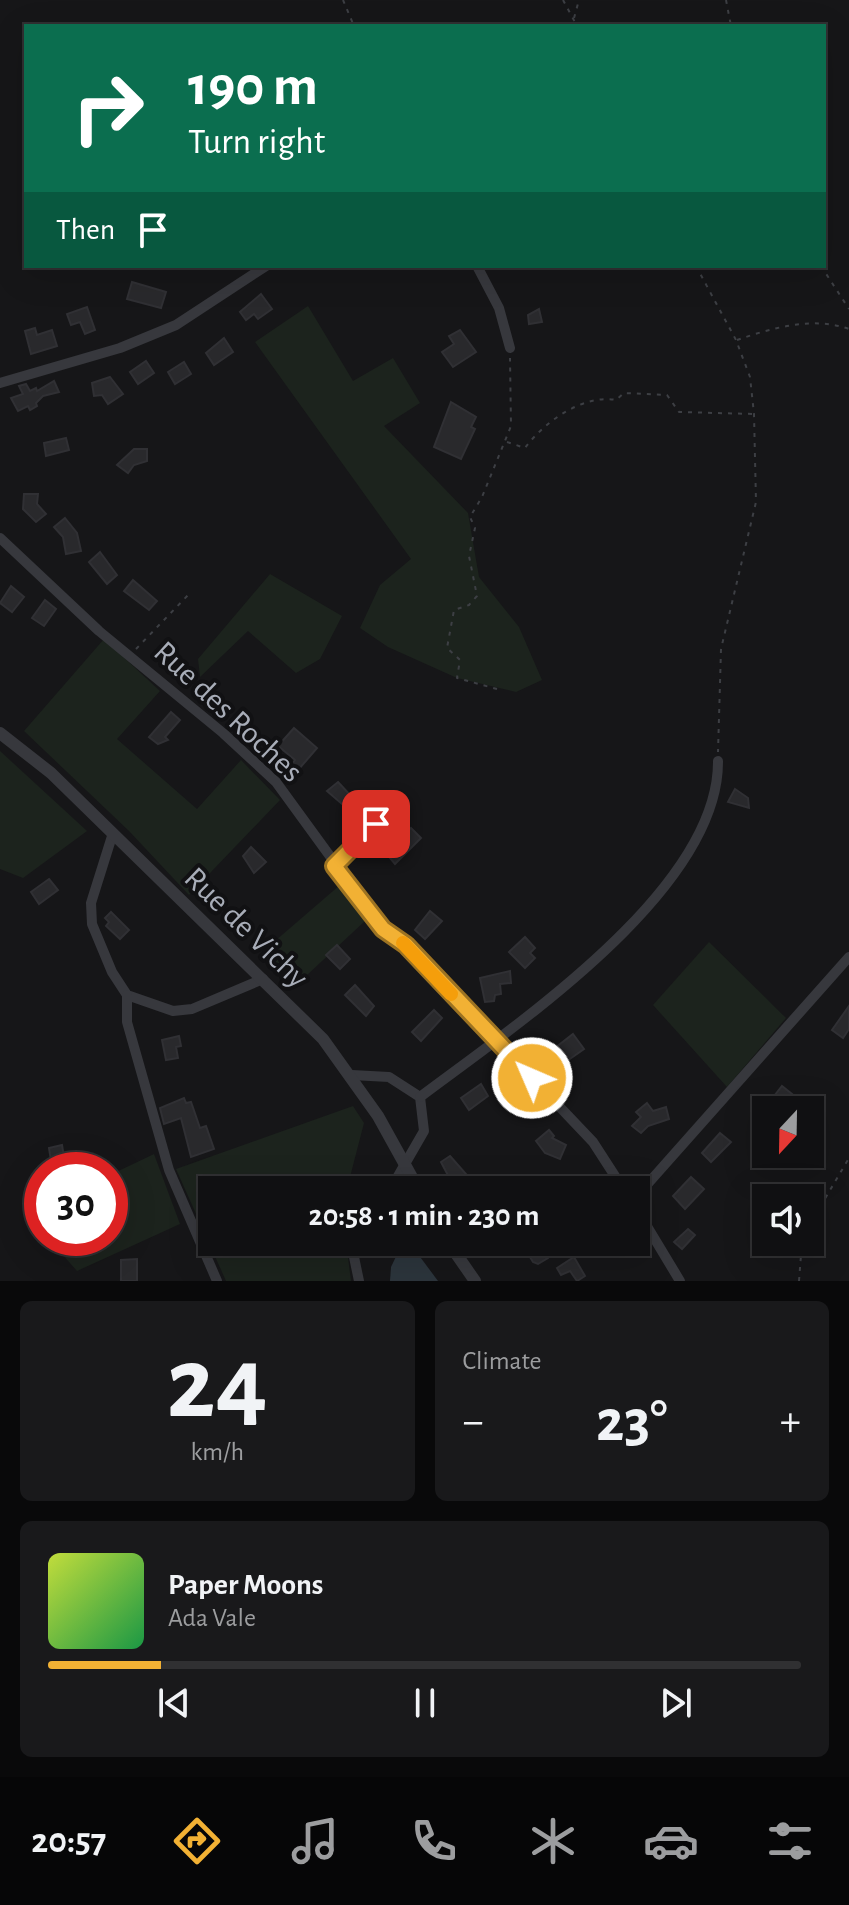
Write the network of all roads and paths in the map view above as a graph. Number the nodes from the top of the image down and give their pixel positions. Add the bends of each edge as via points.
1 (343, 0) edge
2 (563, 0) edge
3 (579, 0) edge
4 (726, 0) edge
5 (573, 19) junction
6 (353, 24) edge
7 (576, 24) edge
8 (731, 24) edge
9 (263, 268) edge
10 (478, 268) edge
11 (697, 268) edge
12 (822, 268) edge
13 (849, 309) edge
14 (849, 329) edge
15 (736, 340) junction
16 (510, 348) joint
17 (0, 383) edge
18 (754, 414) junction
19 (506, 441) junction
20 (0, 538) edge
21 (191, 592) dead end
22 (130, 656) junction
23 (497, 689) dead end
24 (0, 733) edge
25 (718, 761) joint
26 (376, 824) dead end
27 (113, 833) junction
28 (335, 864) junction
29 (849, 957) edge
30 (263, 979) junction
31 (127, 995) junction
32 (494, 1041) junction
33 (352, 1075) junction
34 (420, 1097) junction
35 (849, 1158) edge
36 (405, 1166) junction
37 (399, 1176) edge
38 (411, 1176) edge
39 (615, 1176) edge
40 (650, 1181) edge
41 (824, 1200) edge
42 (650, 1231) edge
43 (354, 1256) edge
44 (458, 1256) edge
45 (801, 1256) edge
46 (217, 1281) edge
47 (359, 1281) edge
48 (475, 1281) edge
49 (680, 1281) edge
50 (799, 1281) edge

1 - 6 path
2 - 5 path
3 - 5 path
4 - 8 path
5 - 7 path
9 - 17 street via 176,325 108,352
10 - 16 street via 499,308
11 - 15 path
12 - 13 path
14 - 15 path via 829,322 769,329
15 - 18 path via 750,377
16 - 19 path via 513,410
18 - 19 path via 679,412 667,395 624,393 616,400 592,398 557,417 525,448
18 - 25 path via 756,502 721,649
19 - 23 path via 470,517 475,528 469,556 477,596 454,610 447,648 460,660 457,678
20 - 22 street, Rue des Roches
21 - 22 path
22 - 28 street, Rue des Roches via 276,782
24 - 27 street, Rue de Vichy
25 - 32 street via 709,813 654,899 587,968
26 - 28 lane
27 - 30 street, Rue de Vichy
27 - 31 street via 91,903 92,924
28 - 32 street, Rue des Roches via 383,929 406,945
29 - 40 street
30 - 31 street via 192,1009 173,1011
30 - 33 street, Rue de Vichy
31 - 46 street via 127,1022 169,1170
32 - 34 street
32 - 39 street, Rue des Roches via 593,1142
33 - 34 street via 389,1077
33 - 36 street, Rue de Vichy
34 - 36 street via 424,1131
35 - 41 path
36 - 37 street
36 - 38 street, Rue de Vichy
42 - 49 street
43 - 47 street
44 - 48 street
45 - 50 path

